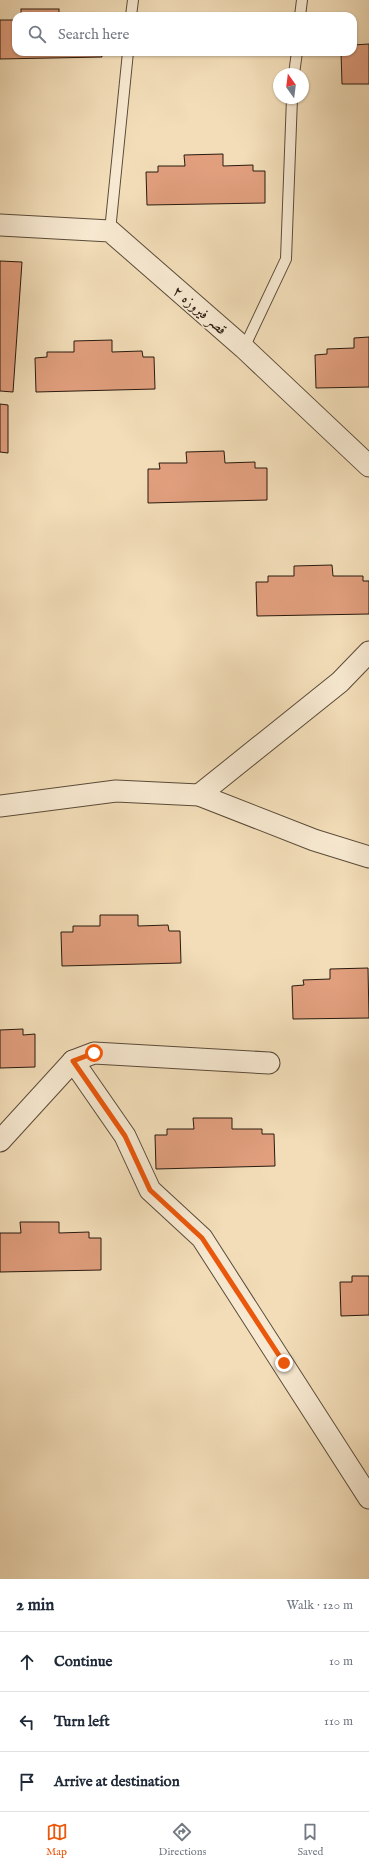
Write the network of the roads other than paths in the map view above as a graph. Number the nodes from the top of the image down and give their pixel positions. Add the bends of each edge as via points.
1 (133, 0) edge
2 (302, 0) edge
3 (132, 12) edge
4 (300, 12) edge
5 (128, 56) edge
6 (296, 56) edge
7 (295, 68) edge
8 (292, 104) edge
9 (0, 226) edge
10 (110, 231) junction
11 (244, 348) junction
12 (369, 466) edge
13 (369, 652) edge
14 (199, 795) junction
15 (0, 806) edge
16 (369, 857) edge
17 (73, 1061) junction
18 (269, 1063) dead end
19 (0, 1141) edge
20 (369, 1498) edge

1 - 3 lane
2 - 4 lane
5 - 10 lane
6 - 7 lane
8 - 11 lane via 286,259
9 - 10 street
10 - 11 street, قصر فیروزه ۲
11 - 12 street, قصر فیروزه ۲
13 - 14 street via 340,682
14 - 15 street via 116,791
14 - 16 street via 314,840
17 - 18 street via 94,1053
17 - 19 street
17 - 20 street via 125,1136 150,1190 202,1238

